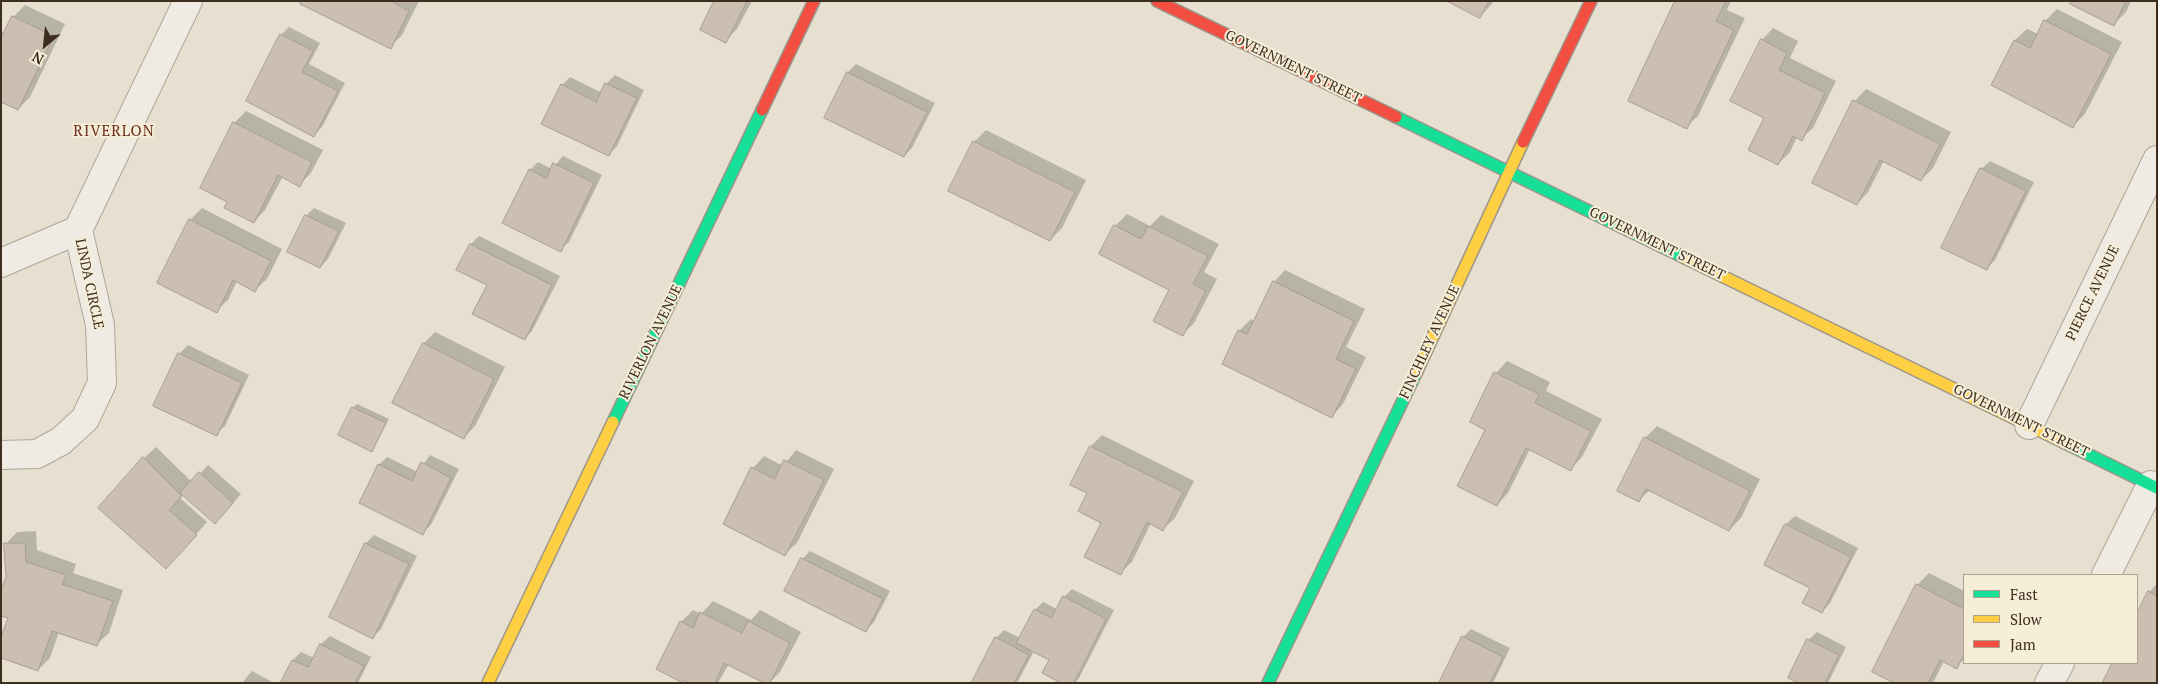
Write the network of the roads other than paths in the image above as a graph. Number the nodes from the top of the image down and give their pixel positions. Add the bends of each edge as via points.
1 (188, 1) edge
2 (814, 1) edge
3 (1157, 1) edge
4 (1591, 1) edge
5 (2157, 160) edge
6 (1508, 171) junction
7 (78, 230) junction
8 (1, 264) edge
9 (2029, 425) junction
10 (1, 455) edge
11 (2154, 486) edge
12 (2107, 574) edge
13 (2059, 664) edge
14 (488, 683) edge
15 (1268, 683) edge
16 (2049, 683) edge

1 - 7 street, LINDA CIRCLE
2 - 14 street, RIVERLON AVENUE
3 - 6 street, GOVERNMENT STREET
4 - 6 street, FINCHLEY AVENUE
5 - 9 street, PIERCE AVENUE
6 - 9 street, GOVERNMENT STREET
6 - 15 street, FINCHLEY AVENUE via 1425,354
7 - 8 street, LINDA CIRCLE
7 - 10 street, LINDA CIRCLE via 100,325 102,382 85,419 61,441 37,454
9 - 11 street, GOVERNMENT STREET
11 - 12 street
13 - 16 street

